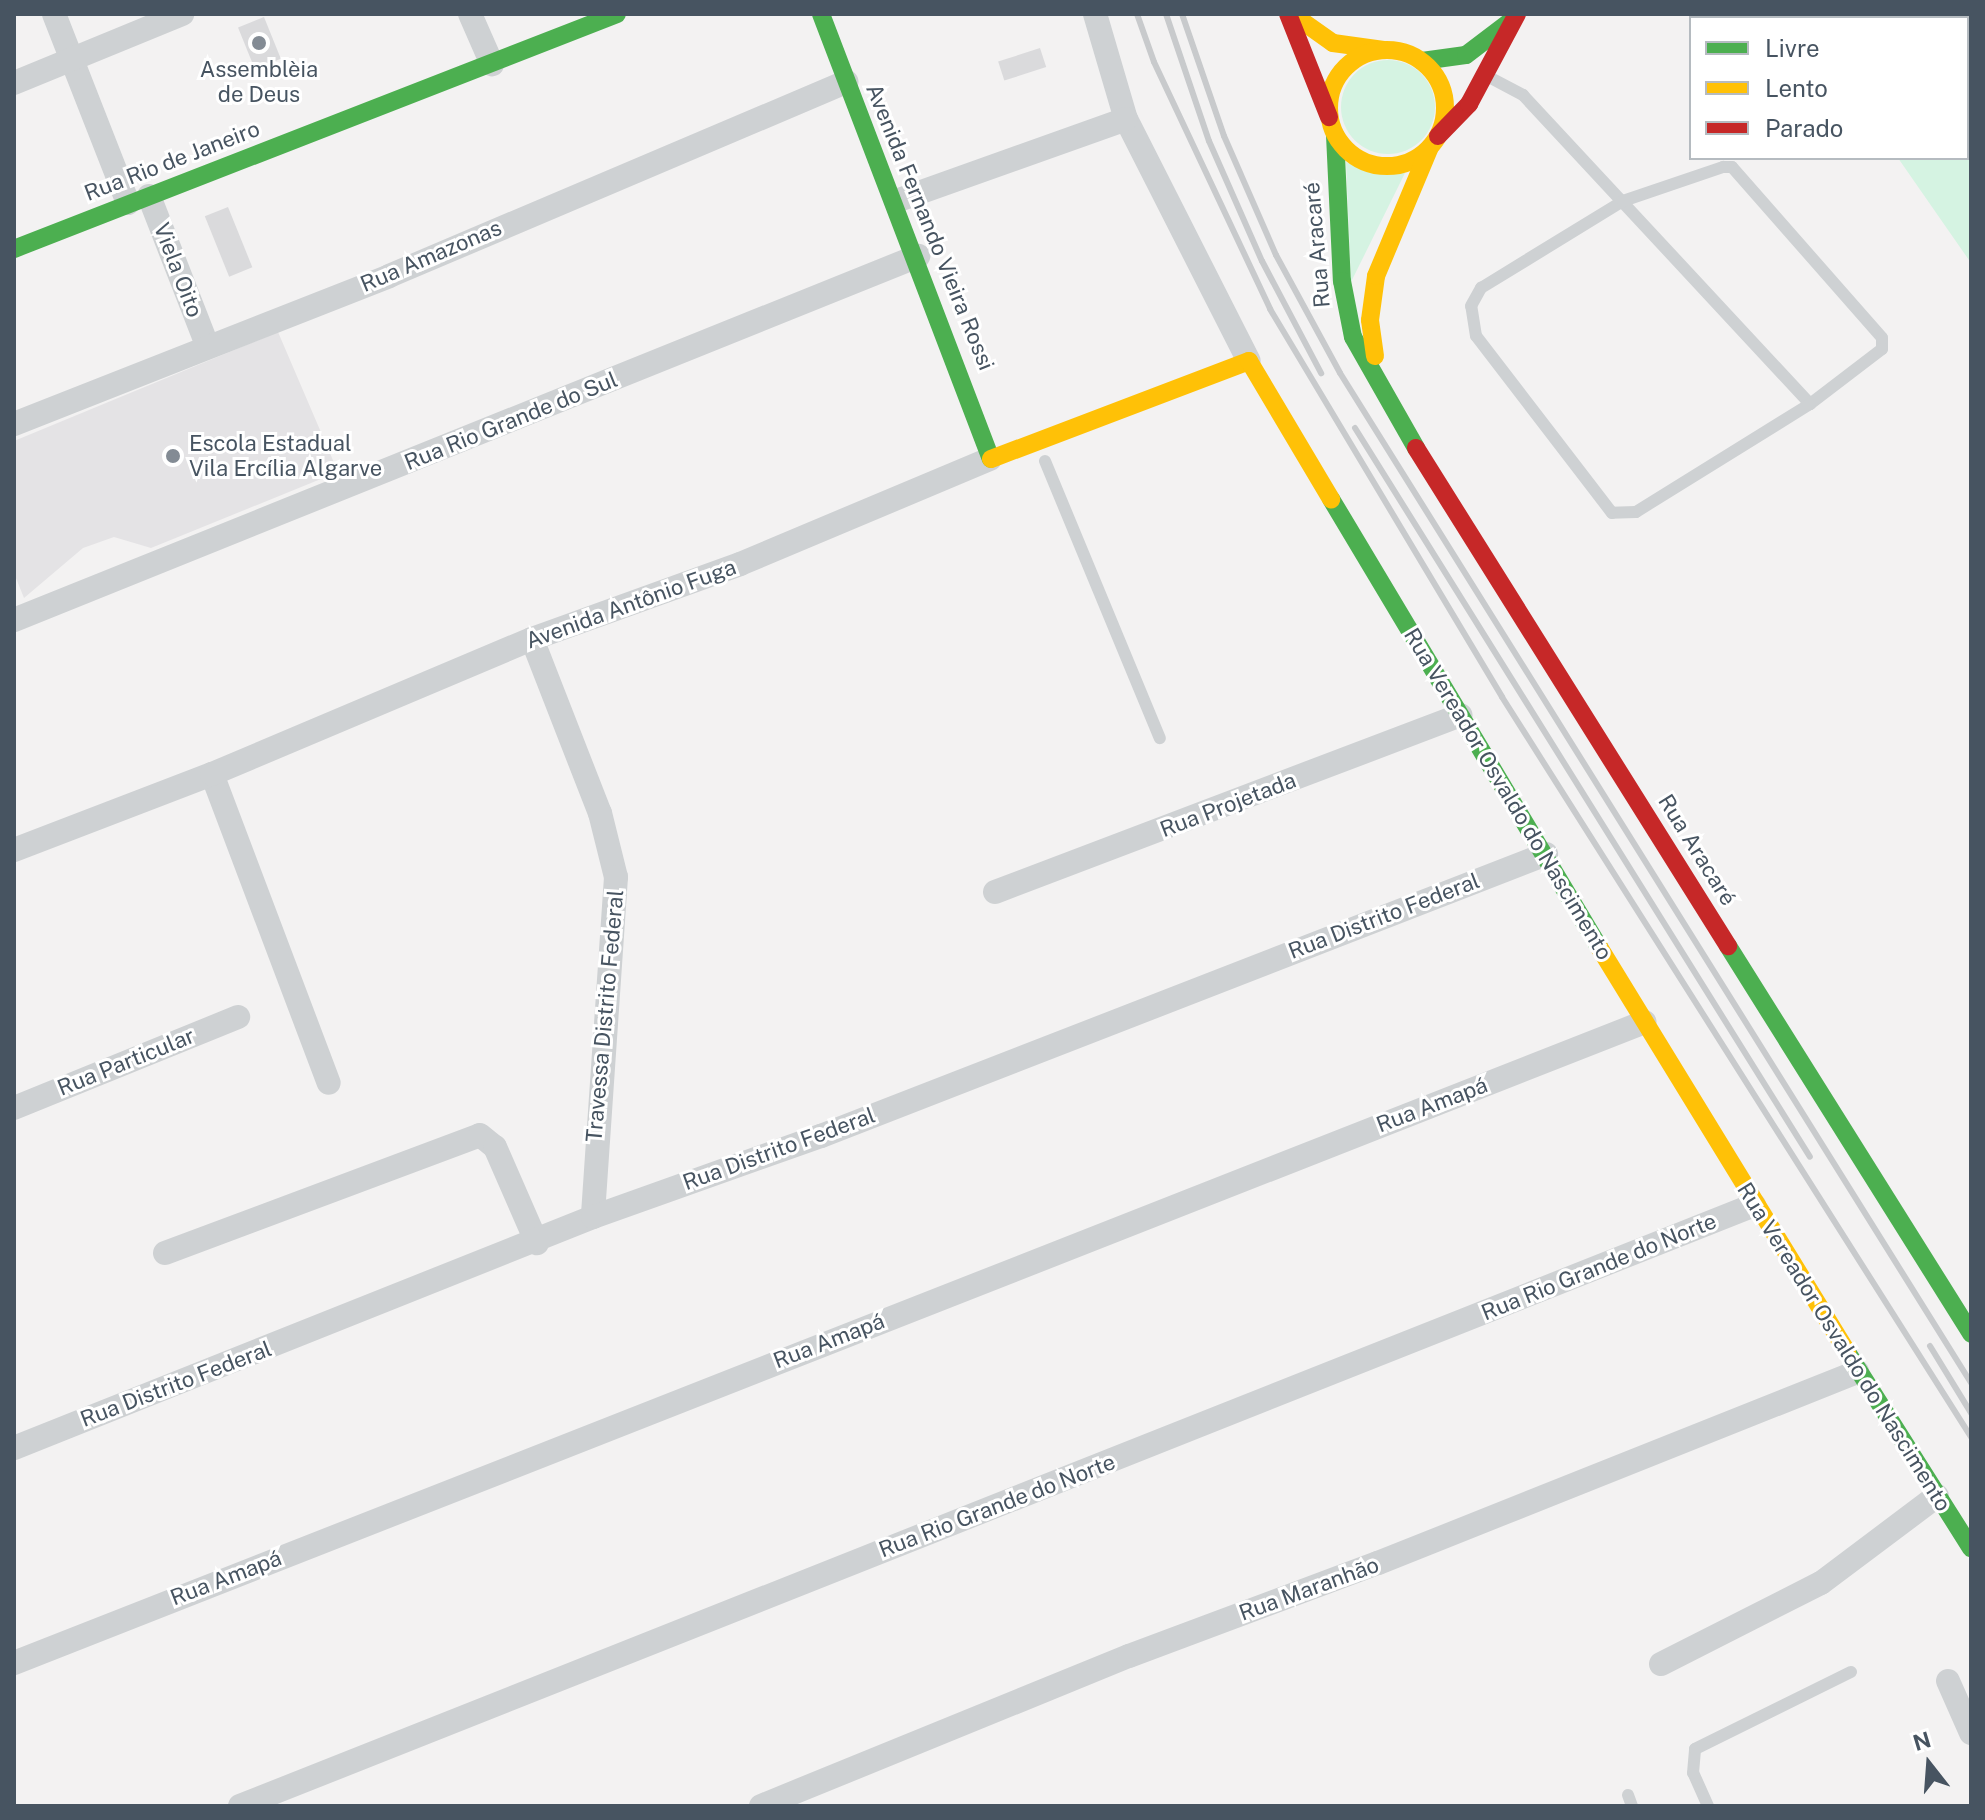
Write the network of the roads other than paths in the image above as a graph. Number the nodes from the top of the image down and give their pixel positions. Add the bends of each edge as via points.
1 (54, 14) edge
2 (182, 14) edge
3 (470, 14) edge
4 (617, 14) edge
5 (821, 14) edge
6 (1095, 14) edge
7 (1290, 14) edge
8 (1517, 14) edge
9 (1384, 50) junction
10 (73, 60) junction
11 (1422, 61) junction
12 (492, 64) junction
13 (1487, 76) junction
14 (847, 82) junction
15 (14, 83) edge
16 (1126, 119) junction
17 (1332, 126) junction
18 (1433, 143) junction
19 (138, 199) junction
20 (896, 201) junction
21 (1623, 201) junction
22 (14, 249) edge
23 (918, 256) junction
24 (207, 345) junction
25 (1249, 361) junction
26 (1383, 392) junction
27 (1810, 404) junction
28 (14, 424) edge
29 (1040, 450) junction
30 (990, 459) junction
31 (16, 615) edge
32 (532, 639) junction
33 (1460, 715) junction
34 (1160, 738) dead end
35 (212, 774) junction
36 (14, 850) edge
37 (1546, 854) junction
38 (995, 892) dead end
39 (238, 1017) dead end
40 (1645, 1022) junction
41 (329, 1083) dead end
42 (14, 1108) edge
43 (1754, 1205) junction
44 (593, 1217) junction
45 (537, 1243) junction
46 (165, 1253) dead end
47 (1971, 1334) edge
48 (1857, 1372) junction
49 (14, 1448) edge
50 (1937, 1496) junction
51 (1971, 1548) edge
52 (14, 1663) edge
53 (1661, 1664) dead end
54 (1851, 1672) dead end
55 (1948, 1681) dead end
56 (1971, 1733) edge
57 (240, 1806) edge
58 (761, 1806) edge
59 (1708, 1806) edge

1 - 10 street, Viela Oito
2 - 10 street
3 - 12 street
4 - 12 street, Rua Rio de Janeiro
5 - 14 street, Avenida Fernando Vieira Rossi
6 - 16 street, Rua Vereador Osvaldo do Nascimento
7 - 9 street via 1333,43
7 - 17 street
8 - 11 street via 1466,55
8 - 13 street
9 - 11 street
9 - 17 street via 1348,65 1336,80
10 - 15 street
10 - 19 street, Viela Oito
11 - 18 street via 1444,96
12 - 19 street, Rua Rio de Janeiro
13 - 18 street
13 - 21 lane via 1523,95
14 - 20 street, Avenida Fernando Vieira Rossi
14 - 24 street, Rua Amazonas via 389,276
16 - 20 street
16 - 25 street, Rua Vereador Osvaldo do Nascimento
17 - 18 street via 1353,155 1378,166 1396,166
17 - 26 street, Rua Aracaré via 1336,235 1347,316 1359,353
18 - 26 street, Rua Aracaré via 1393,225 1374,285 1370,320
19 - 22 street, Rua Rio de Janeiro
19 - 24 street, Viela Oito
20 - 23 street, Avenida Fernando Vieira Rossi
21 - 27 lane
21 - 27 lane via 1732,167 1882,338 1882,349
21 - 27 lane via 1481,288 1471,306 1476,336 1612,513 1636,512
23 - 30 street, Avenida Fernando Vieira Rossi
23 - 31 street, Rua Rio Grande do Sul
24 - 28 street, Rua Amazonas
25 - 29 street, Avenida Antônio Fuga
25 - 33 street, Rua Vereador Osvaldo do Nascimento
26 - 47 street, Rua Aracaré
29 - 30 street, Avenida Antônio Fuga
29 - 34 lane
30 - 32 street, Avenida Antônio Fuga via 740,564
32 - 35 street, Avenida Antônio Fuga
32 - 44 street, Travessa Distrito Federal via 600,813 616,877
33 - 37 street, Rua Vereador Osvaldo do Nascimento
33 - 38 street, Rua Projetada
35 - 36 street, Avenida Antônio Fuga
35 - 41 street
37 - 40 street, Rua Vereador Osvaldo do Nascimento
37 - 44 street, Rua Distrito Federal via 821,1136
39 - 42 street, Rua Particular
40 - 43 street, Rua Vereador Osvaldo do Nascimento
40 - 52 street, Rua Amapá
43 - 48 street, Rua Vereador Osvaldo do Nascimento
43 - 57 street, Rua Rio Grande do Norte
44 - 45 street, Rua Distrito Federal
45 - 46 street via 495,1147 480,1135
45 - 49 street, Rua Distrito Federal
48 - 50 street, Rua Vereador Osvaldo do Nascimento
48 - 58 street, Rua Maranhão
50 - 51 street, Rua Vereador Osvaldo do Nascimento
50 - 53 street via 1821,1583
54 - 59 lane via 1695,1749 1693,1773
55 - 56 street

